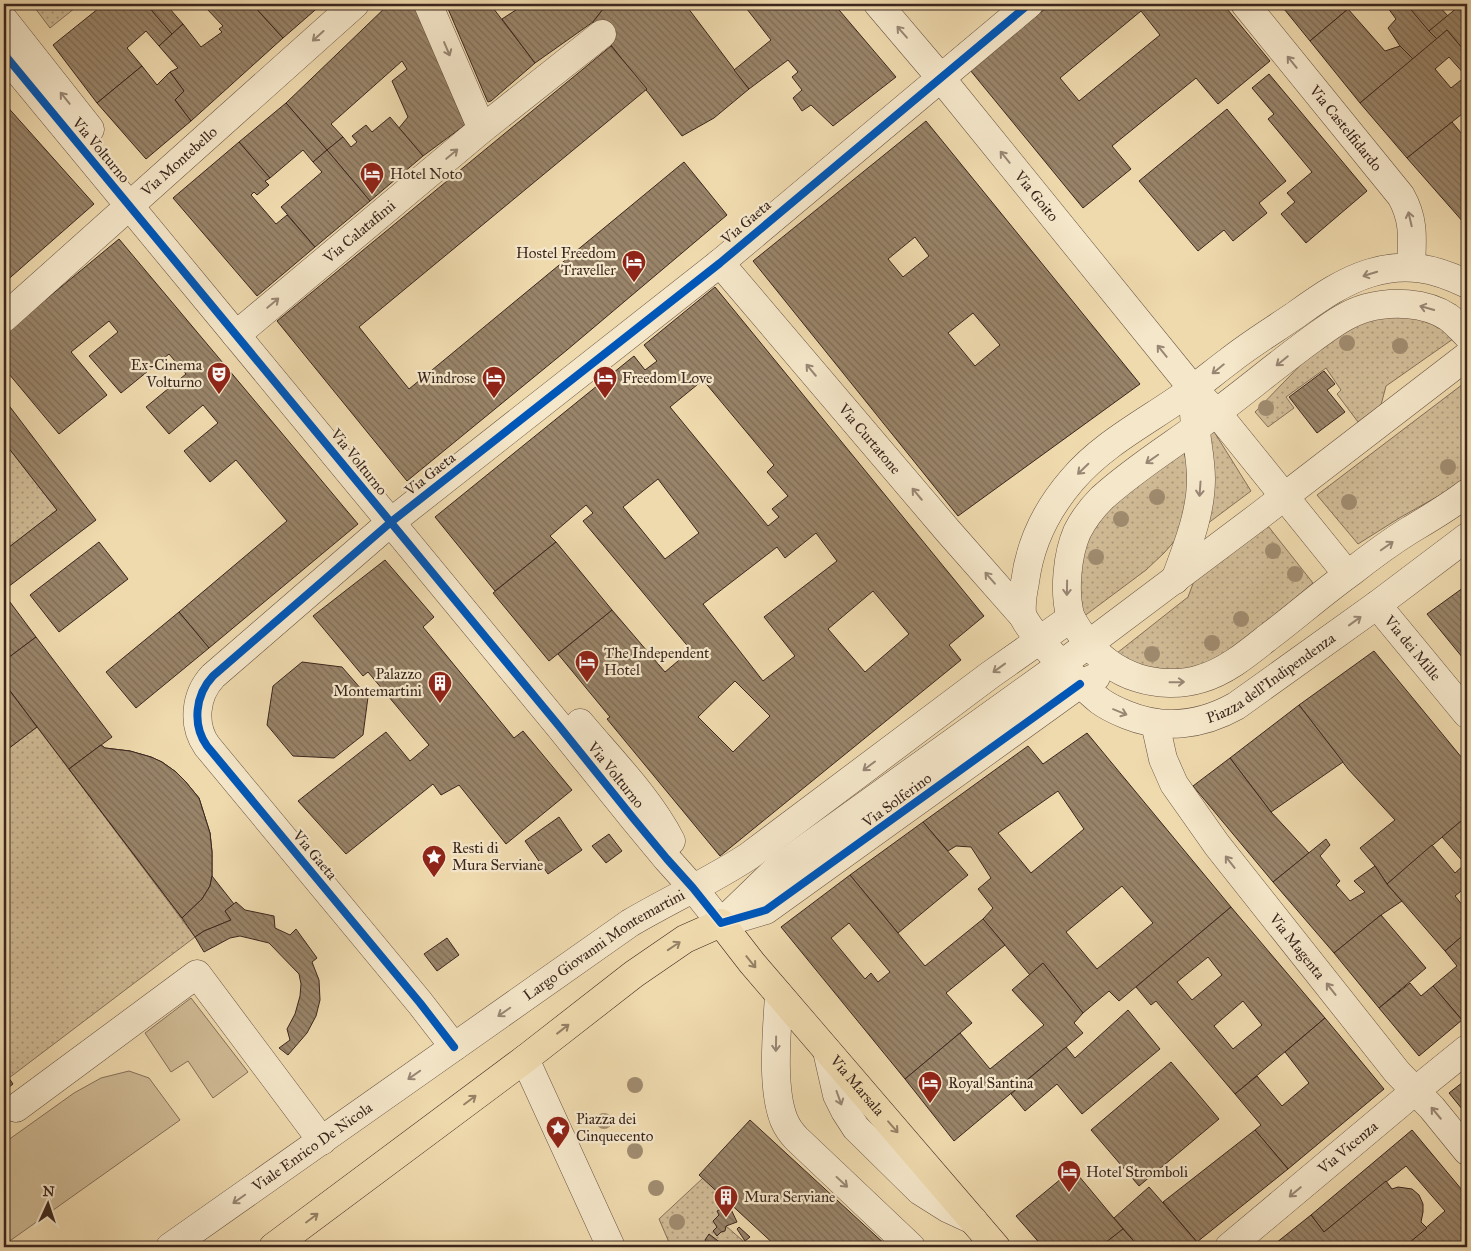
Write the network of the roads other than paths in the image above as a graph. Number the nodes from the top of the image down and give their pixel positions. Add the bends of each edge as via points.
1 (355, 4) edge
2 (428, 4) edge
3 (878, 4) edge
4 (1029, 4) edge
5 (1245, 4) edge
6 (4, 20) edge
7 (602, 34) dead end
8 (4, 54) edge
9 (940, 77) junction
10 (482, 129) junction
11 (136, 200) junction
12 (720, 263) junction
13 (1411, 267) junction
14 (1467, 284) edge
15 (4, 318) edge
16 (242, 329) junction
17 (1467, 335) edge
18 (1467, 356) edge
19 (1193, 389) junction
20 (1216, 413) junction
21 (1194, 429) junction
22 (1467, 493) edge
23 (1284, 497) junction
24 (398, 517) junction
25 (1467, 536) edge
26 (1347, 574) junction
27 (1175, 580) junction
28 (1377, 605) junction
29 (1022, 615) junction
30 (1071, 618) junction
31 (1039, 639) junction
32 (1088, 644) junction
33 (1062, 664) junction
34 (1116, 668) junction
35 (1080, 684) junction
36 (1467, 714) edge
37 (1155, 723) junction
38 (778, 868) junction
39 (693, 888) junction
40 (721, 923) junction
41 (779, 996) junction
42 (454, 1047) junction
43 (1467, 1049) edge
44 (525, 1059) junction
45 (1415, 1091) junction
46 (16, 1108) dead end
47 (322, 1141) junction
48 (1467, 1151) edge
49 (170, 1247) edge
50 (273, 1247) edge
51 (611, 1247) edge
52 (912, 1247) edge
53 (996, 1247) edge
54 (1229, 1247) edge

1 -> 11 street, Via Montebello
2 -> 10 street
9 -> 3 street, Via Goito
4 - 9 street, Via Gaeta
13 -> 5 street, Via Castelfidardo via 1412,224 1401,196
11 -> 6 street, Via Volturno
7 - 10 street, Via Calatafimi
8 - 11 street, Via Volturno
9 - 12 street, Via Gaeta
19 -> 9 street, Via Goito
16 -> 10 street, Via Calatafimi
11 - 15 street, Via Montebello
11 - 16 street, Via Volturno
12 - 24 street, Via Gaeta
29 -> 12 street, Via Curtatone
13 - 14 street via 1436,271
13 -> 19 street via 1371,273 1343,284 1230,359
16 - 24 street, Via Volturno
17 -> 20 street, Piazza dell'Indipendenza via 1447,316 1425,307 1392,304 1364,308 1330,325
18 - 23 street
19 - 20 street
19 - 21 street
19 -> 29 street via 1094,458 1053,504 1029,558
20 - 21 street, Piazza dell'Indipendenza
20 - 23 street
21 -> 27 street via 1200,462 1199,501 1189,544
21 -> 30 street, Piazza dell'Indipendenza via 1112,490 1087,516 1076,534 1068,571 1067,595
26 -> 22 street, Piazza dell'Indipendenza
23 - 26 street
23 - 27 street
24 - 39 street, Via Volturno
24 - 42 street, Via Gaeta via 208,681 199,701 197,718 199,732 207,746
25 - 28 street, Piazza dell'Indipendenza
34 -> 26 street, Piazza dell'Indipendenza via 1137,678 1161,682 1188,682 1217,673 1248,653
27 - 32 street
28 - 36 street, Via dei Mille
37 -> 28 street, Piazza dell'Indipendenza via 1198,721 1231,709
29 - 31 street, Piazza dell'Indipendenza
30 - 31 street
30 - 32 street, Piazza dell'Indipendenza
31 - 33 street, Piazza dell'Indipendenza
31 -> 39 street via 749,856
32 - 33 street
32 - 34 street, Piazza dell'Indipendenza
33 - 35 street, Piazza dell'Indipendenza
33 - 38 street, Via Solferino
34 - 35 street, Via Solferino
35 -> 37 street, Piazza dell'Indipendenza via 1112,709
35 - 40 street, Via Solferino via 766,910
45 -> 37 street, Via Magenta via 1223,853 1178,792 1163,759
38 - 39 street, Via Solferino
38 - 40 street, Via Solferino
39 - 40 street, Largo Giovanni Montemartini
39 -> 42 street, Largo Giovanni Montemartini via 630,923
40 -> 41 main road, Via Marsala
44 -> 40 main road via 669,949
41 -> 52 street via 777,1088 786,1126
41 -> 53 main road, Via Marsala
42 -> 47 street, Viale Enrico De Nicola
43 - 45 street, Via Vicenza
50 -> 44 main road
44 - 51 street
48 -> 45 street, Via Magenta
45 -> 54 street, Via Vicenza
46 - 47 street via 197,974
47 -> 49 street, Viale Enrico De Nicola

